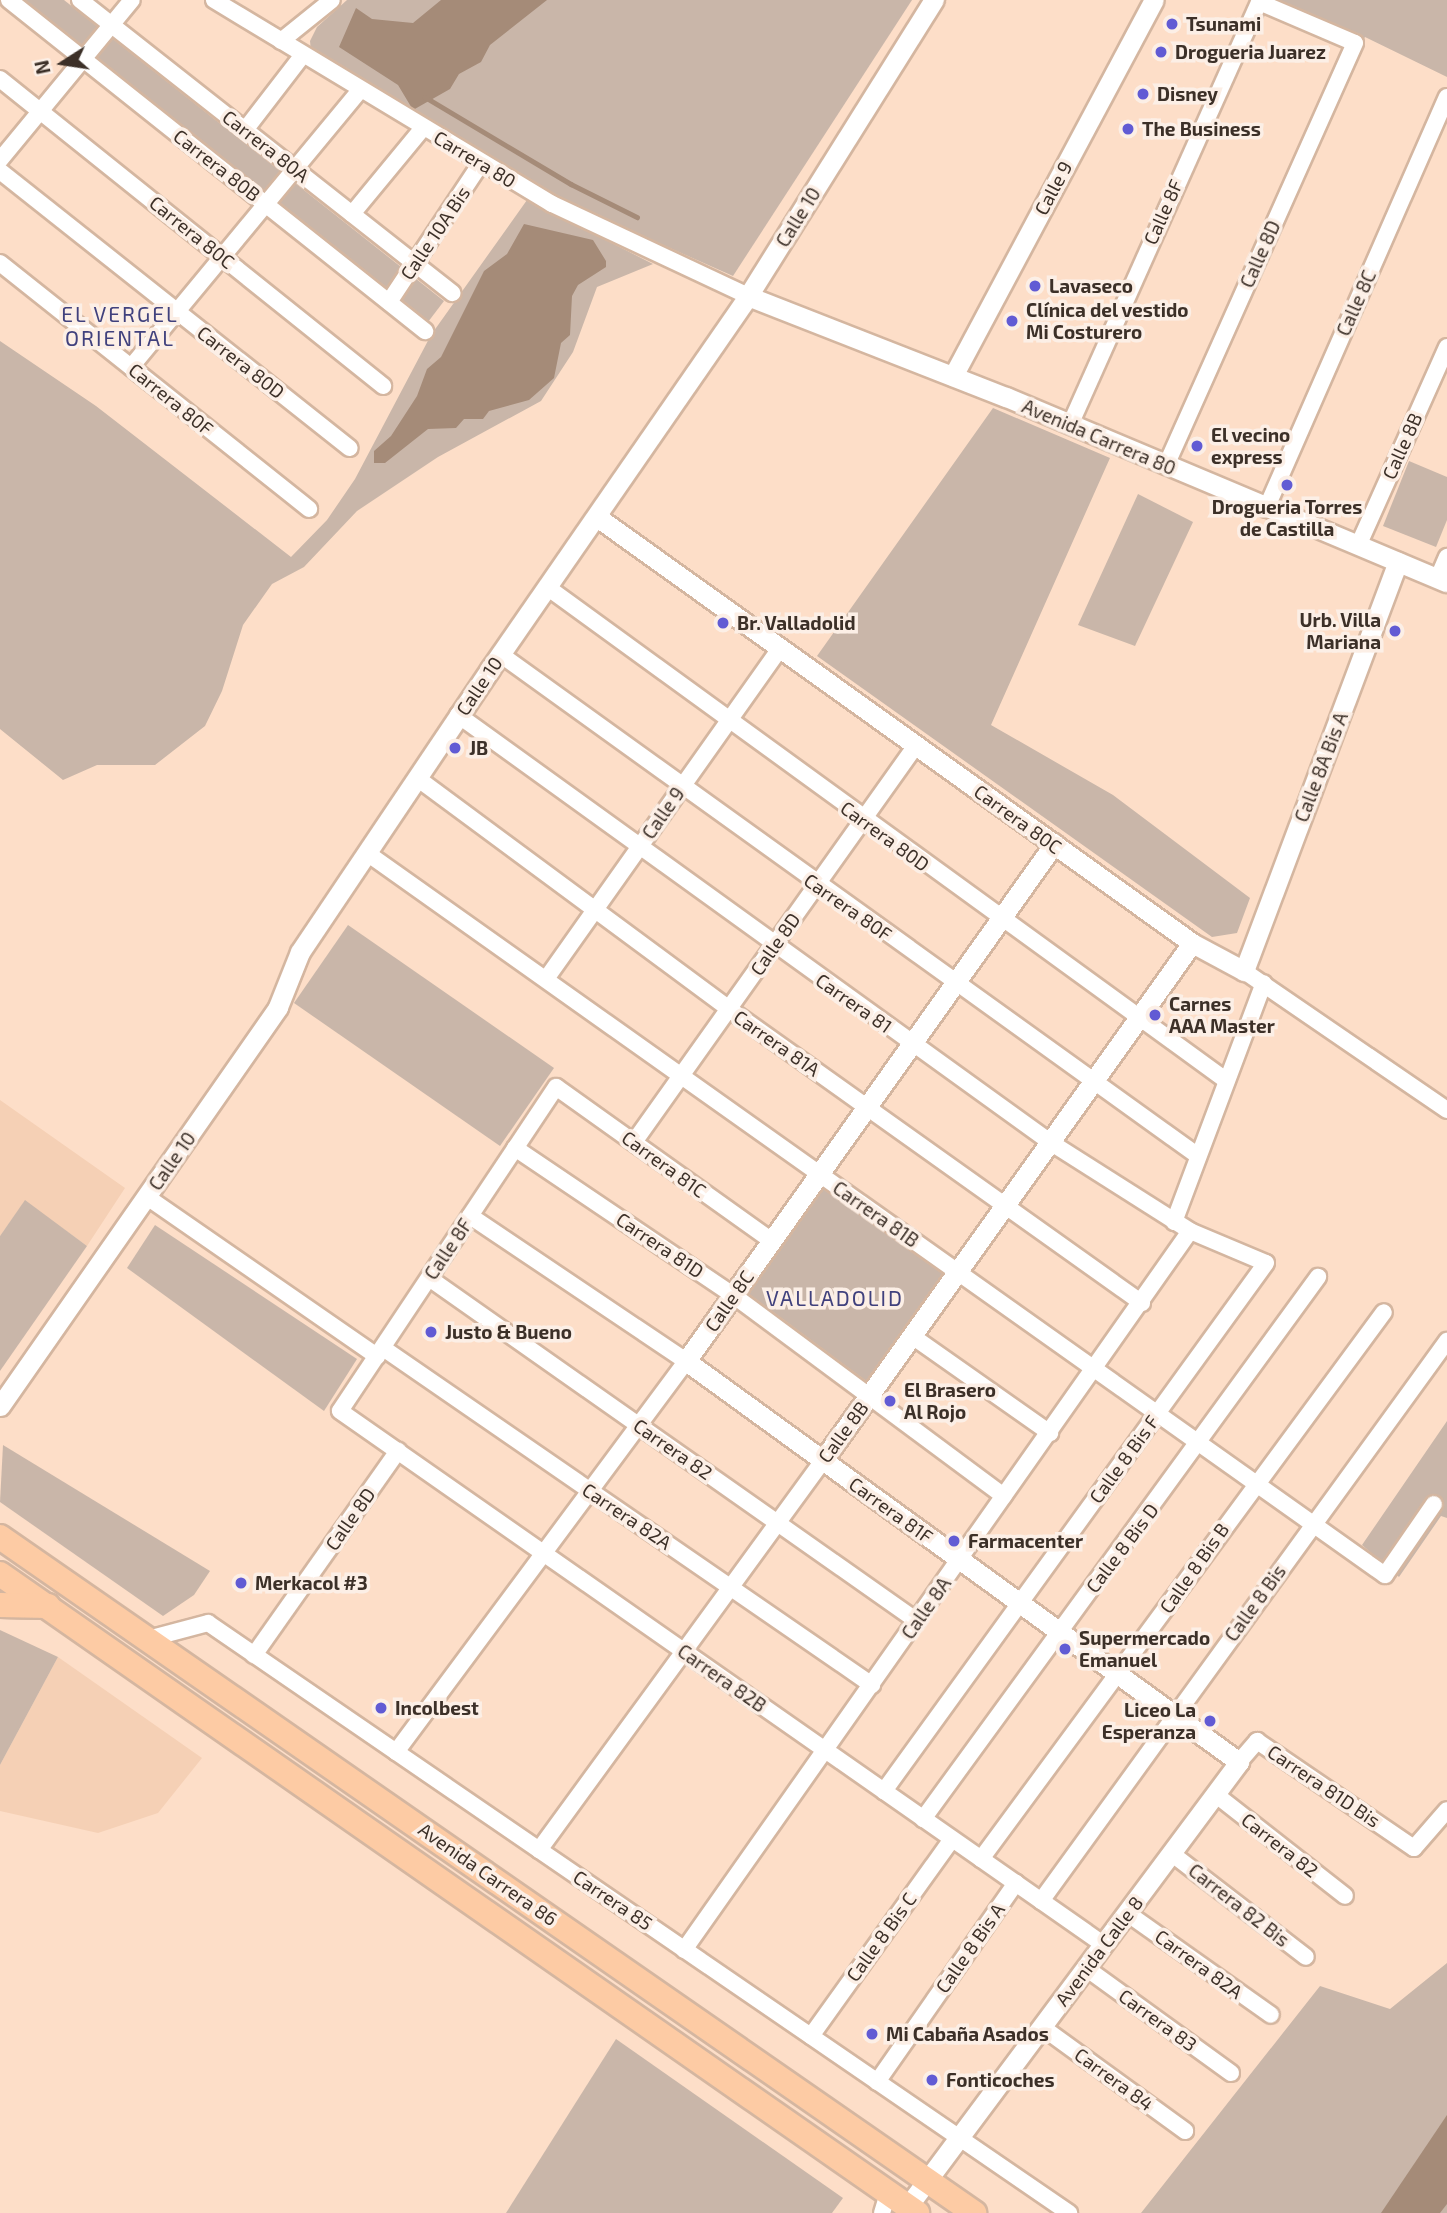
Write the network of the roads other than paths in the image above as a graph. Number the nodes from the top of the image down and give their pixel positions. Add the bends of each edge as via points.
1 (9, 0) edge
2 (80, 0) edge
3 (132, 0) edge
4 (214, 0) edge
5 (332, 0) edge
6 (934, 0) edge
7 (1154, 0) edge
8 (1259, 2) edge
9 (111, 25) junction
10 (281, 41) junction
11 (302, 56) junction
12 (83, 59) junction
13 (0, 79) edge
14 (359, 91) junction
15 (1447, 98) edge
16 (40, 111) junction
17 (423, 128) junction
18 (245, 130) junction
19 (0, 160) edge
20 (481, 163) junction
21 (295, 168) junction
22 (0, 171) edge
23 (265, 204) junction
24 (352, 214) junction
25 (222, 257) junction
26 (0, 262) edge
27 (415, 262) junction
28 (453, 293) dead end
29 (748, 296) junction
30 (389, 302) junction
31 (177, 311) junction
32 (425, 331) dead end
33 (1447, 347) edge
34 (131, 367) junction
35 (953, 376) junction
36 (383, 386) dead end
37 (1070, 425) junction
38 (350, 448) dead end
39 (1166, 466) junction
40 (309, 509) dead end
41 (1266, 509) junction
42 (597, 517) junction
43 (1358, 546) junction
44 (1447, 557) edge
45 (1398, 562) junction
46 (1443, 580) edge
47 (547, 587) junction
48 (780, 648) junction
49 (500, 654) junction
50 (458, 715) junction
51 (728, 721) junction
52 (916, 745) junction
53 (417, 778) junction
54 (681, 787) junction
55 (862, 820) junction
56 (1054, 844) junction
57 (639, 847) junction
58 (367, 853) junction
59 (816, 885) junction
60 (594, 910) junction
61 (1000, 919) junction
62 (1192, 943) junction
63 (774, 946) junction
64 (1244, 971) junction
65 (547, 979) junction
66 (955, 983) junction
67 (1264, 983) junction
68 (729, 1009) junction
69 (1139, 1018) junction
70 (912, 1044) junction
71 (681, 1076) junction
72 (1227, 1081) junction
73 (1093, 1082) junction
74 (556, 1087) joint
75 (867, 1107) junction
76 (1447, 1110) edge
77 (634, 1142) junction
78 (1050, 1142) junction
79 (515, 1149) junction
80 (1198, 1156) junction
81 (819, 1174) junction
82 (147, 1197) junction
83 (1004, 1206) junction
84 (470, 1216) junction
85 (1174, 1222) junction
86 (1190, 1231) junction
87 (772, 1241) junction
88 (1266, 1263) joint
89 (957, 1272) junction
90 (1318, 1277) dead end
91 (429, 1278) junction
92 (733, 1295) junction
93 (1142, 1303) junction
94 (1384, 1312) dead end
95 (912, 1336) junction
96 (1447, 1341) edge
97 (380, 1352) junction
98 (686, 1361) junction
99 (1094, 1369) junction
100 (867, 1398) junction
101 (0, 1406) edge
102 (340, 1411) joint
103 (1157, 1413) junction
104 (641, 1426) junction
105 (1050, 1433) junction
106 (1200, 1444) junction
107 (398, 1451) junction
108 (823, 1460) junction
109 (1255, 1483) junction
110 (591, 1492) junction
111 (1004, 1496) junction
112 (1434, 1504) dead end
113 (778, 1523) junction
114 (1312, 1524) junction
115 (0, 1537) edge
116 (542, 1552) junction
117 (960, 1560) junction
118 (0, 1574) edge
119 (732, 1588) junction
120 (1020, 1603) junction
121 (0, 1605) edge
122 (52, 1607) junction
123 (917, 1620) junction
124 (1059, 1632) junction
125 (148, 1639) junction
126 (686, 1653) junction
127 (254, 1655) junction
128 (1119, 1675) junction
129 (872, 1685) junction
130 (1175, 1716) junction
131 (825, 1750) junction
132 (396, 1752) junction
133 (1239, 1762) junction
134 (884, 1791) junction
135 (1215, 1794) junction
136 (1447, 1810) edge
137 (923, 1819) junction
138 (952, 1839) junction
139 (539, 1850) junction
140 (1171, 1853) junction
141 (981, 1859) junction
142 (1016, 1883) junction
143 (1345, 1896) dead end
144 (1041, 1901) junction
145 (1127, 1913) junction
146 (1103, 1944) junction
147 (684, 1950) junction
148 (1306, 1957) dead end
149 (1086, 1968) junction
150 (1271, 2015) dead end
151 (1042, 2027) junction
152 (811, 2036) junction
153 (1231, 2073) dead end
154 (877, 2082) junction
155 (1185, 2130) dead end
156 (959, 2138) junction
157 (928, 2179) junction
158 (899, 2206) edge
159 (974, 2213) edge
160 (1069, 2213) edge

1 - 12 street, Carrera 80B
2 - 9 street, Carrera 80A
3 - 9 street
4 - 10 street, Carrera 80
5 - 10 street
6 - 29 street, Calle 10
7 - 35 street, Calle 9
8 - 37 street, Calle 8F
8 - 39 street, Calle 8D via 1355,43
9 - 12 street
9 - 18 street, Carrera 80A
10 - 11 street, Carrera 80
11 - 14 street, Carrera 80
11 - 18 street
12 - 16 street
12 - 23 street, Carrera 80B
13 - 16 street, Carrera 80C
14 - 17 street, Carrera 80
14 - 21 street
15 - 41 street, Calle 8C
16 - 19 street
16 - 25 street, Carrera 80C
17 - 20 street, Carrera 80
17 - 24 street
18 - 21 street, Carrera 80A
20 - 27 street, Calle 10A Bis
20 - 29 street, Carrera 80 via 619,238
21 - 23 street
21 - 24 street, Carrera 80A
22 - 31 street, Carrera 80D
23 - 25 street
23 - 30 street, Carrera 80B
24 - 27 street, Carrera 80A
25 - 31 street
25 - 36 street, Carrera 80C
26 - 34 street, Carrera 80F
27 - 28 street, Carrera 80A
27 - 30 street, Calle 10A Bis
29 - 35 street, Avenida Carrera 80
29 - 42 street, Calle 10
30 - 32 street, Carrera 80B
31 - 34 street
31 - 38 street, Carrera 80D
33 - 43 street, Calle 8B
34 - 40 street, Carrera 80F
35 - 37 street, Avenida Carrera 80
37 - 39 street, Avenida Carrera 80
39 - 41 street, Avenida Carrera 80
41 - 43 street, Avenida Carrera 80
42 - 47 street, Calle 10
42 - 48 street, Carrera 80C
43 - 45 street, Avenida Carrera 80
44 - 46 street
45 - 46 street, Avenida Carrera 80
45 - 64 street, Calle 8A Bis A
47 - 49 street, Calle 10
47 - 51 street, Carrera 80D
48 - 51 street, Calle 9
48 - 52 street, Carrera 80C
49 - 50 street, Calle 10
49 - 54 street, Carrera 80F
50 - 53 street, Calle 10
50 - 57 street, Carrera 81
51 - 54 street, Calle 9
51 - 55 street, Carrera 80D
52 - 55 street, Calle 8D
52 - 56 street, Carrera 80C
53 - 58 street, Calle 10
53 - 60 street, Carrera 81A
54 - 57 street, Calle 9
54 - 59 street, Carrera 80F
55 - 59 street, Calle 8D
55 - 61 street, Carrera 80D
56 - 61 street, Calle 8C
56 - 62 street, Carrera 80C
57 - 60 street, Calle 9
57 - 63 street, Carrera 81
58 - 65 street, Carrera 81B
58 - 82 street, Calle 10 via 300,952 278,1007
59 - 63 street, Calle 8D
59 - 66 street, Carrera 80F
60 - 65 street, Calle 9
60 - 68 street, Carrera 81A
61 - 66 street, Calle 8C
61 - 69 street, Carrera 80D
62 - 64 street, Carrera 80C
62 - 69 street, Calle 8B
63 - 68 street, Calle 8D
63 - 70 street, Carrera 81
64 - 67 street, Carrera 80C
65 - 71 street, Carrera 81B
66 - 70 street, Calle 8C
66 - 73 street, Carrera 80F
67 - 72 street
67 - 76 street, Carrera 80C
68 - 71 street, Calle 8D
68 - 75 street, Carrera 81A
69 - 72 street, Carrera 80D
69 - 73 street, Calle 8B
70 - 75 street, Calle 8C
70 - 78 street, Carrera 81
71 - 77 street, Calle 8D
71 - 81 street, Carrera 81B
72 - 80 street
73 - 78 street, Calle 8B
73 - 80 street, Carrera 80F
74 - 77 street, Carrera 81C
74 - 79 street, Calle 8F
75 - 81 street, Calle 8C
75 - 83 street, Carrera 81A
77 - 87 street, Carrera 81C
78 - 83 street, Calle 8B
78 - 85 street, Carrera 81
79 - 84 street, Calle 8F
79 - 92 street, Carrera 81D
80 - 85 street
81 - 87 street, Calle 8C
81 - 89 street, Carrera 81B
82 - 97 street, Carrera 82A
82 - 101 street, Calle 10
83 - 89 street, Calle 8B
83 - 93 street, Carrera 81A
84 - 91 street, Calle 8F
84 - 98 street, Carrera 81F
85 - 86 street, Carrera 81
86 - 88 street, Carrera 81
86 - 93 street, Calle 8A
87 - 92 street, Calle 8C
88 - 103 street, Calle 8 Bis F
89 - 95 street, Calle 8B
89 - 99 street, Carrera 81B
90 - 106 street, Calle 8 Bis D
91 - 97 street, Calle 8F
91 - 104 street, Carrera 82
92 - 98 street, Calle 8C
92 - 100 street, Carrera 81D
93 - 99 street, Calle 8A
94 - 109 street, Calle 8 Bis B
95 - 100 street, Calle 8B
95 - 105 street
96 - 114 street, Calle 8 Bis
97 - 102 street, Calle 8F
97 - 110 street, Carrera 82A
98 - 104 street, Calle 8C
98 - 108 street, Carrera 81F
99 - 103 street, Carrera 81B
99 - 105 street, Calle 8A
100 - 108 street, Calle 8B
100 - 111 street, Carrera 81D
102 - 107 street, Carrera 82B
103 - 106 street, Carrera 81B
103 - 120 street, Calle 8 Bis F
104 - 110 street, Calle 8C
104 - 113 street, Carrera 82
105 - 111 street, Calle 8A
106 - 109 street, Carrera 81B
106 - 124 street, Calle 8 Bis D
107 - 116 street, Carrera 82B
107 - 127 street, Calle 8D
108 - 113 street, Calle 8B
108 - 117 street, Carrera 81F
109 - 114 street, Carrera 81B
109 - 128 street, Calle 8 Bis B
110 - 116 street, Calle 8C
110 - 119 street, Carrera 82A
111 - 117 street, Calle 8A
112 - 114 street, Carrera 81B via 1385,1575
113 - 119 street, Calle 8B
113 - 123 street, Carrera 82
114 - 130 street, Calle 8 Bis
115 - 125 main road, Avenida Carrera 86
116 - 126 street, Carrera 82B
116 - 132 street, Calle 8C
117 - 120 street, Carrera 81F
117 - 123 street, Calle 8A
118 - 122 main road, Avenida Carrera 86
119 - 126 street, Calle 8B
119 - 129 street, Carrera 82A
120 - 124 street, Carrera 81F
120 - 134 street, Calle 8 Bis F
121 - 122 main road
122 - 158 main road, Avenida Carrera 86
123 - 129 street, Calle 8A
124 - 128 street, Carrera 81F
124 - 137 street, Calle 8 Bis D
125 - 127 street, Carrera 85 via 208,1623
125 - 157 main road, Avenida Carrera 86
126 - 131 street, Carrera 82B
126 - 139 street, Calle 8B
127 - 132 street, Carrera 85
128 - 130 street, Carrera 81F
128 - 141 street, Calle 8 Bis B
129 - 131 street, Calle 8A
130 - 133 street, Carrera 81F
130 - 144 street, Calle 8 Bis
131 - 134 street, Carrera 82B
131 - 147 street, Calle 8A
132 - 139 street, Carrera 85
133 - 135 street, Avenida Calle 8
133 - 136 street, Carrera 81D Bis via 1257,1741 1415,1847
134 - 137 street, Carrera 82B
135 - 140 street, Avenida Calle 8
135 - 143 street, Carrera 82
137 - 138 street, Carrera 82B
138 - 141 street, Carrera 82B
138 - 152 street, Calle 8 Bis C
139 - 147 street, Carrera 85
140 - 145 street, Avenida Calle 8
140 - 148 street, Carrera 82 Bis
141 - 142 street, Carrera 82B
142 - 144 street, Carrera 82B
142 - 154 street, Calle 8 Bis A
144 - 146 street, Carrera 82B
145 - 146 street, Avenida Calle 8
145 - 150 street, Carrera 82A
146 - 149 street, Avenida Calle 8
147 - 152 street, Carrera 85
149 - 151 street, Avenida Calle 8
149 - 153 street, Carrera 83
151 - 155 street, Carrera 84
151 - 156 street, Avenida Calle 8
152 - 154 street, Carrera 85
154 - 156 street, Carrera 85
156 - 157 street, Avenida Calle 8
156 - 160 street, Carrera 85
157 - 158 street, Avenida Calle 8
157 - 159 main road, Avenida Carrera 86

